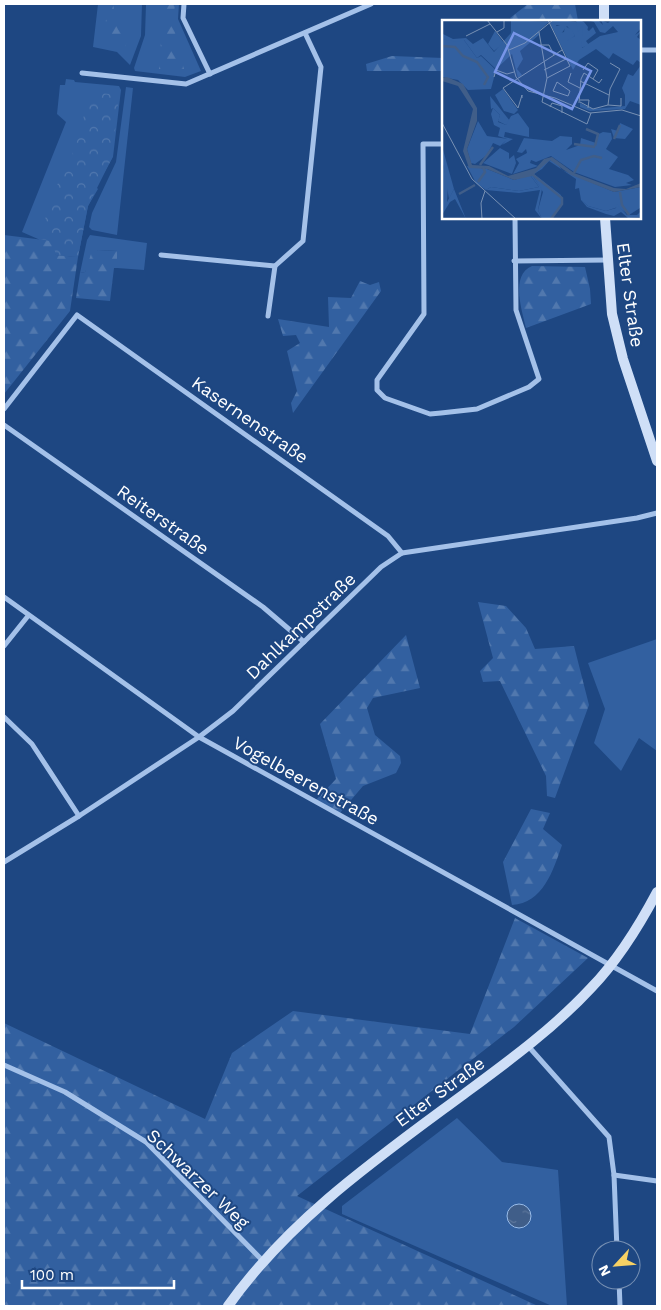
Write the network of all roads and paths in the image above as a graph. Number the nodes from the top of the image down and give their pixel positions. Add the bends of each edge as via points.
1 (184, 4) edge
2 (371, 4) edge
3 (604, 4) edge
4 (604, 20) edge
5 (305, 33) junction
6 (641, 50) edge
7 (657, 50) edge
8 (82, 73) dead end
9 (210, 74) junction
10 (442, 144) edge
11 (515, 219) edge
12 (606, 219) edge
13 (161, 255) dead end
14 (608, 260) junction
15 (514, 261) junction
16 (274, 266) junction
17 (268, 316) dead end
18 (4, 409) edge
19 (4, 425) edge
20 (657, 461) edge
21 (657, 513) edge
22 (402, 553) junction
23 (4, 597) edge
24 (28, 616) junction
25 (304, 642) junction
26 (4, 646) edge
27 (4, 717) edge
28 (199, 737) junction
29 (79, 816) junction
30 (4, 862) edge
31 (657, 892) edge
32 (610, 965) junction
33 (657, 991) edge
34 (529, 1047) junction
35 (4, 1065) edge
36 (614, 1175) junction
37 (657, 1181) edge
38 (617, 1240) edge
39 (264, 1262) junction
40 (619, 1290) edge
41 (228, 1306) edge
42 (620, 1306) edge

1 - 9 street via 183,18
2 - 5 street
3 - 4 main road
5 - 9 street
5 - 16 street via 321,67 303,241
6 - 7 street
8 - 9 street via 186,84
10 - 15 street via 423,144 424,314 377,380 377,390 385,398 430,414 477,409 539,380 516,310
11 - 15 street
12 - 14 main road, Elter Straße
13 - 16 street
14 - 15 street
14 - 20 main road, Elter Straße via 612,314 623,359
16 - 17 street
18 - 22 street, Kasernenstraße via 77,315 388,536
19 - 25 street, Reiterstraße via 263,607
21 - 22 street, Dahlkampstraße
22 - 25 street, Dahlkampstraße via 381,567
23 - 24 street, Vogelbeerenstraße
24 - 26 street
24 - 28 street, Vogelbeerenstraße
25 - 28 street, Dahlkampstraße via 233,711
27 - 29 street via 32,744
28 - 29 street, Dahlkampstraße
28 - 32 street, Vogelbeerenstraße
29 - 30 street, Dahlkampstraße
31 - 32 main road, Elter Straße
32 - 33 street, Vogelbeerenstraße
32 - 34 main road, Elter Straße via 592,987
34 - 36 street via 609,1137
34 - 39 main road, Elter Straße via 371,1163 309,1216
35 - 39 street, Schwarzer Weg via 65,1092 146,1142
36 - 37 street
36 - 38 street
39 - 41 main road, Elter Straße
40 - 42 street

